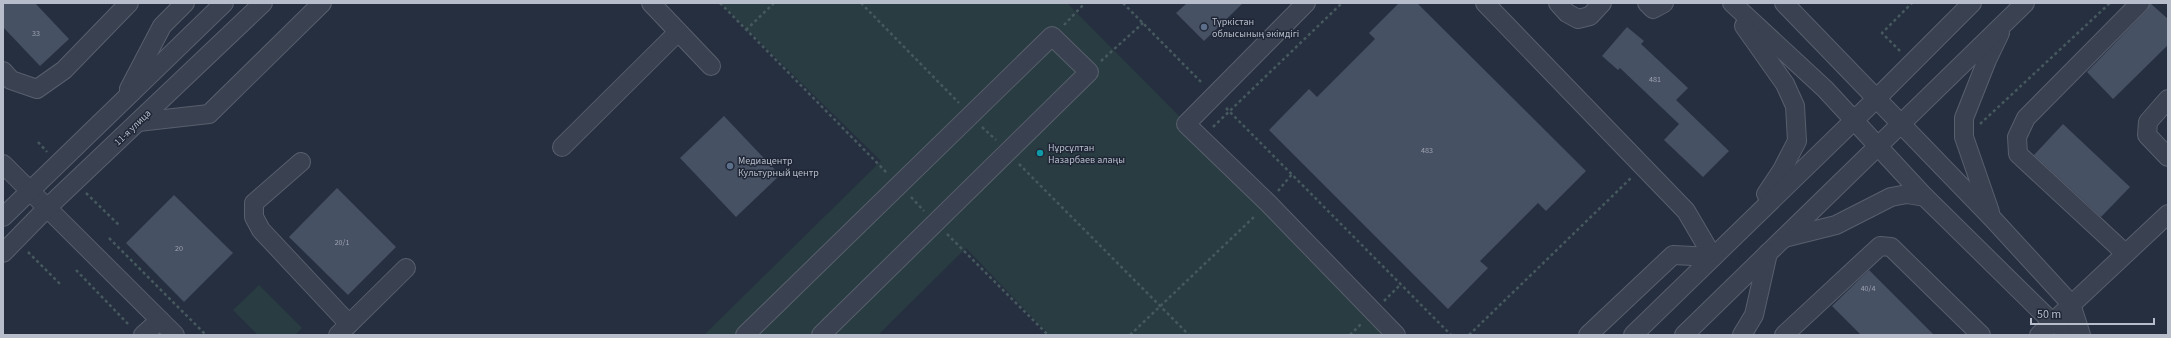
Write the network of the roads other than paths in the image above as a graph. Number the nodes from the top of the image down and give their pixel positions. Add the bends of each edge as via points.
1 (129, 3) edge
2 (185, 3) edge
3 (224, 3) edge
4 (263, 3) edge
5 (322, 3) edge
6 (651, 3) edge
7 (1306, 3) edge
8 (1485, 3) edge
9 (1558, 3) edge
10 (1602, 3) edge
11 (1647, 3) edge
12 (1664, 3) edge
13 (1726, 3) edge
14 (1732, 3) edge
15 (1784, 3) edge
16 (1972, 3) edge
17 (2025, 3) edge
18 (2140, 3) edge
19 (2005, 22) junction
20 (678, 32) junction
21 (711, 66) dead end
22 (3, 71) edge
23 (1877, 98) junction
24 (2168, 99) edge
25 (122, 102) junction
26 (1854, 119) junction
27 (138, 122) junction
28 (1900, 124) junction
29 (1878, 146) junction
30 (562, 147) dead end
31 (2168, 157) edge
32 (301, 162) dead end
33 (3, 164) edge
34 (30, 191) junction
35 (1925, 197) junction
36 (47, 208) junction
37 (2168, 214) edge
38 (3, 217) edge
39 (1992, 218) junction
40 (1783, 238) junction
41 (3, 253) edge
42 (1768, 253) junction
43 (2125, 253) junction
44 (1713, 257) junction
45 (406, 268) dead end
46 (2071, 304) junction
47 (160, 320) junction
48 (2052, 322) junction
49 (343, 330) edge
50 (138, 332) edge
51 (175, 335) edge
52 (745, 335) edge
53 (821, 335) edge
54 (1396, 335) edge
55 (1588, 335) edge
56 (1633, 335) edge
57 (1684, 335) edge
58 (1742, 335) edge
59 (1784, 335) edge
60 (1981, 335) edge
61 (2039, 335) edge
62 (2077, 335) edge
63 (2081, 335) edge

1 - 22 street via 64,70 37,88 11,80
2 - 25 street via 162,26
3 - 25 street
4 - 27 street, 11-я улица
5 - 27 street via 209,114
6 - 20 street
7 - 54 street via 1186,124 1268,203
8 - 44 street via 1686,211
9 - 10 street via 1567,13 1578,19 1590,16
11 - 12 street via 1653,9
13 - 44 street via 1785,84 1795,106 1797,141 1782,170 1763,197
14 - 26 street
15 - 23 street
16 - 23 street
17 - 19 street
18 - 43 street via 2026,118 2017,137 2018,154
19 - 28 street
19 - 39 street via 1964,118 1964,137
20 - 21 street
20 - 30 street
23 - 26 street
23 - 28 street
24 - 31 street via 2148,122 2147,135
25 - 34 street
26 - 29 street
26 - 44 street
27 - 36 street, 11-я улица
28 - 29 street
28 - 39 street
29 - 35 street
29 - 40 street
32 - 49 street via 254,203 254,217 261,230
33 - 34 street
34 - 36 street
34 - 38 street
35 - 40 street via 1907,194 1891,197 1836,225
35 - 48 street
36 - 41 street, 11-я улица
36 - 47 street
37 - 43 street
39 - 46 street
40 - 42 street
42 - 57 street
42 - 58 street via 1754,315
43 - 46 street
44 - 55 street via 1673,255
44 - 56 street
45 - 49 street
46 - 48 street
46 - 63 street
47 - 50 street
47 - 51 street
48 - 61 street
48 - 62 street
52 - 53 street via 1052,36 1089,72
59 - 60 street via 1880,246 1891,247

